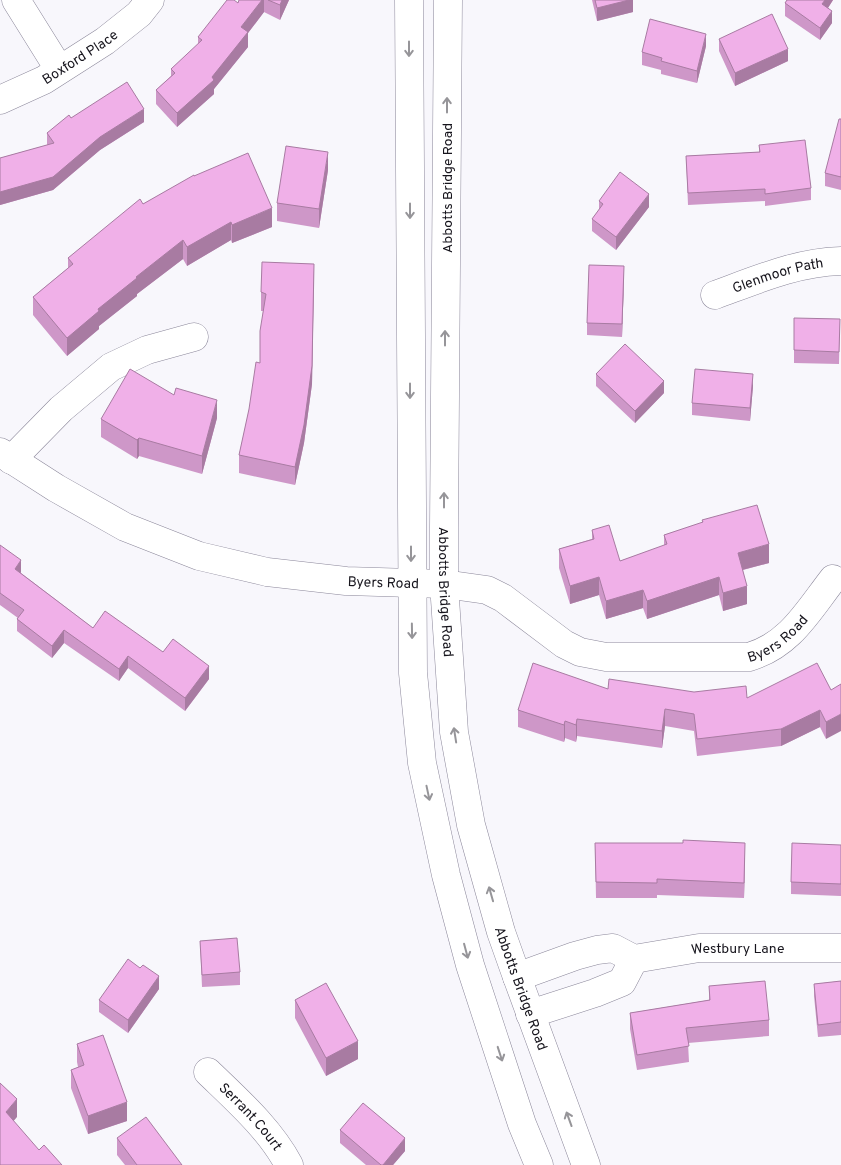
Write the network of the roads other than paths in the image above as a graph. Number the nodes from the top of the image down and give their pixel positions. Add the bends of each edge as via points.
1 (16, 0) edge
2 (150, 0) edge
3 (409, 0) edge
4 (448, 0) edge
5 (59, 68) junction
6 (0, 100) edge
7 (841, 261) edge
8 (715, 295) dead end
9 (194, 337) dead end
10 (6, 456) edge
11 (833, 579) dead end
12 (411, 583) junction
13 (444, 584) junction
14 (841, 948) edge
15 (634, 959) junction
16 (517, 977) junction
17 (530, 1014) junction
18 (208, 1072) dead end
19 (289, 1165) edge
20 (539, 1165) edge
21 (586, 1165) edge

1 - 5 main road
2 - 5 main road, Boxford Place via 139,14 105,41
3 -> 12 main road
13 -> 4 main road, Abbotts Bridge Road
5 - 6 main road, Boxford Place via 30,88
7 - 8 main road, Glenmoor Path via 797,266
9 - 10 main road via 147,350 111,367
10 - 12 main road, Byers Road via 125,527 200,556 267,572 346,581
11 - 13 main road, Byers Road via 788,636 774,647 749,657 606,657 580,652 564,644 503,598 487,590
12 - 13 main road, Byers Road
12 -> 20 main road via 413,673 422,763 446,875 470,965 522,1124
16 -> 13 main road, Abbotts Bridge Road via 472,826 454,732
14 - 15 main road, Westbury Lane via 699,948
15 - 16 main road via 613,948 597,950
15 - 17 main road via 622,982
16 - 17 main road, Abbotts Bridge Road
21 -> 17 main road, Abbotts Bridge Road
18 - 19 main road, Serrant Court via 253,1117

